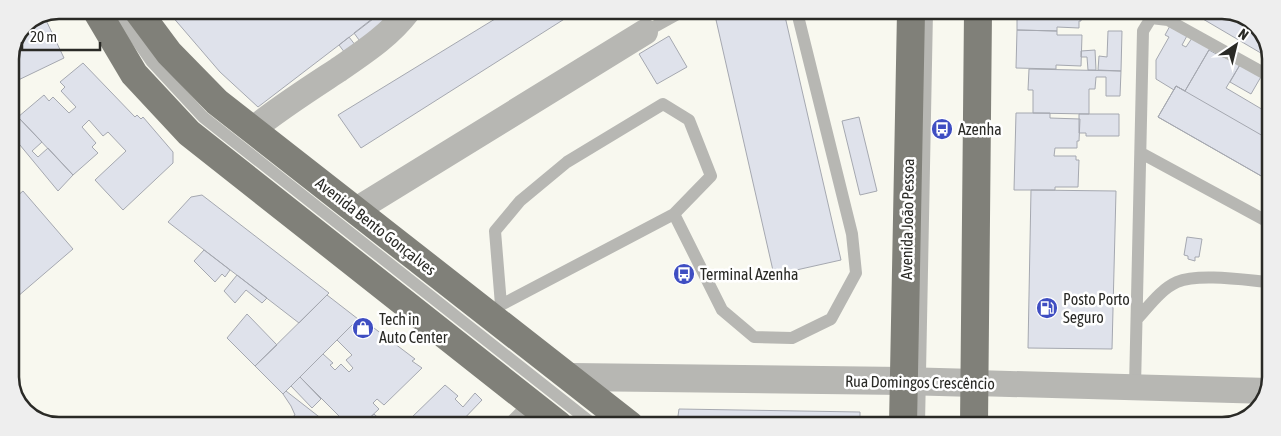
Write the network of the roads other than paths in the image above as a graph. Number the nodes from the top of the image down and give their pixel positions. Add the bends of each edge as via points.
1 (101, 19) edge
2 (122, 19) edge
3 (144, 19) edge
4 (402, 19) edge
5 (668, 19) edge
6 (800, 19) edge
7 (911, 19) edge
8 (927, 19) edge
9 (978, 19) edge
10 (1150, 19) edge
11 (1160, 19) edge
12 (644, 32) joint
13 (1262, 72) edge
14 (252, 130) junction
15 (1140, 153) junction
16 (356, 210) junction
17 (674, 214) junction
18 (1262, 220) edge
19 (1262, 282) edge
20 (494, 309) junction
21 (1137, 319) junction
22 (571, 377) junction
23 (912, 381) junction
24 (975, 384) junction
25 (1135, 387) junction
26 (1260, 391) edge
27 (527, 416) edge
28 (584, 417) edge
29 (620, 417) edge
30 (905, 417) edge
31 (919, 417) edge
32 (974, 417) edge

1 - 27 main road via 134,74 188,133
2 - 28 lane via 152,62 203,117
3 - 14 main road, Avenida Bento Gonçalves via 169,53 217,102
4 - 14 street via 377,43
5 - 12 lane
6 - 17 lane via 852,234 856,273 831,319 792,338 754,337 722,310
7 - 23 main road, Avenida João Pessoa
8 - 23 lane
9 - 24 main road
10 - 15 lane via 1143,31
11 - 13 lane via 1168,20
12 - 16 street
14 - 16 main road, Avenida Bento Gonçalves
15 - 18 lane
15 - 21 lane
16 - 20 main road, Avenida Bento Gonçalves
17 - 20 lane
17 - 20 lane via 711,176 688,120 663,104 567,162 520,201 495,231
19 - 21 lane via 1190,277 1175,282 1160,293
20 - 22 main road, Avenida Bento Gonçalves
21 - 25 lane
22 - 23 street, Rua Domingos Crescêncio
22 - 29 main road, Avenida Bento Gonçalves
23 - 24 street, Rua Domingos Crescêncio
23 - 30 main road, Avenida João Pessoa
23 - 31 lane
24 - 25 street, Rua Domingos Crescêncio
24 - 32 main road
25 - 26 street, Rua Domingos Crescêncio

